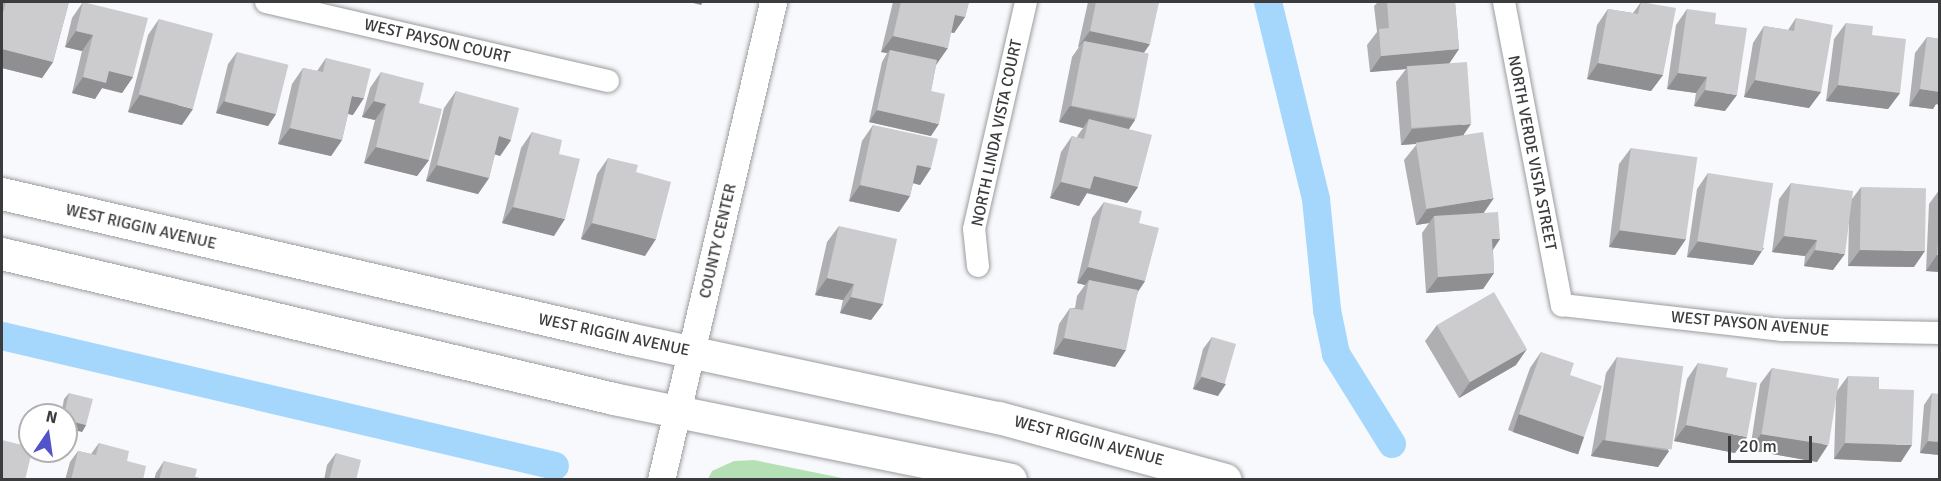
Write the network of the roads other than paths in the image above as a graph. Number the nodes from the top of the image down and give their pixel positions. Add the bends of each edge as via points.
1 (266, 2) edge
2 (773, 2) edge
3 (1026, 2) edge
4 (1504, 2) edge
5 (608, 81) dead end
6 (2, 194) edge
7 (2, 254) edge
8 (978, 266) dead end
9 (1562, 305) joint
10 (1940, 333) edge
11 (692, 352) junction
12 (677, 412) junction
13 (661, 480) edge
14 (1011, 480) edge
15 (1226, 480) edge

1 - 5 street, WEST PAYSON COURT
2 - 11 street, COUNTY CENTER
3 - 8 street, NORTH LINDA VISTA COURT via 974,229
4 - 9 street, NORTH VERDE VISTA STREET
6 - 11 main road, WEST RIGGIN AVENUE
7 - 12 main road
9 - 10 street, WEST PAYSON AVENUE via 1783,330
11 - 12 street, COUNTY CENTER
11 - 15 main road, WEST RIGGIN AVENUE via 1061,433
12 - 13 street, COUNTY CENTER
12 - 14 main road

